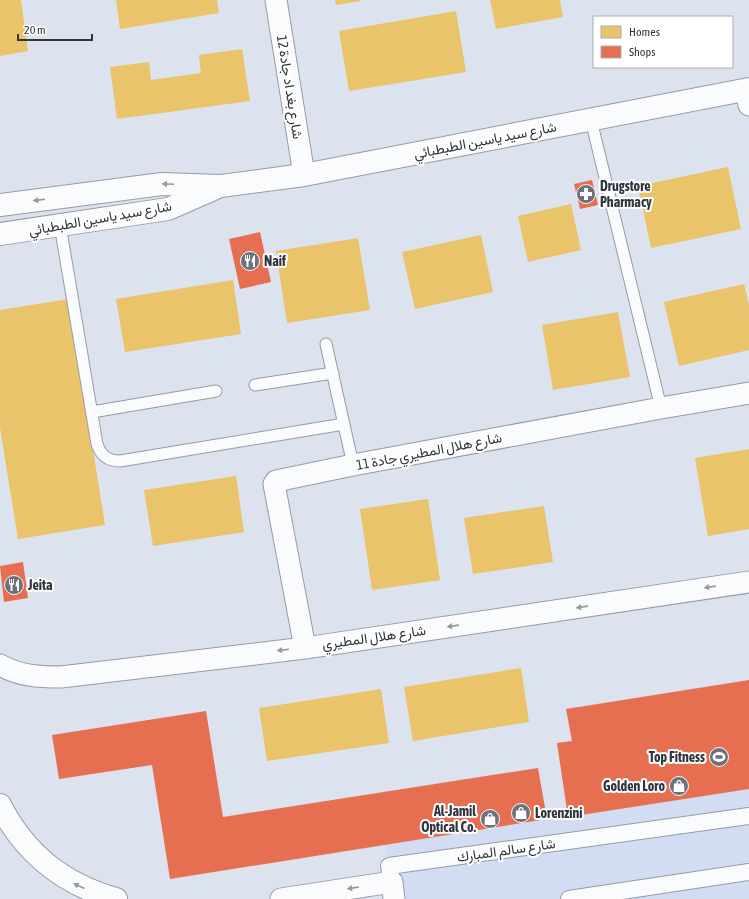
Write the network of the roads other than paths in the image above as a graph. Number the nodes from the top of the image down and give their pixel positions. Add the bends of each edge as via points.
1 (276, 0) edge
2 (748, 95) edge
3 (591, 120) junction
4 (304, 175) junction
5 (221, 186) junction
6 (0, 205) edge
7 (60, 225) junction
8 (0, 234) edge
9 (326, 344) dead end
10 (333, 373) junction
11 (255, 385) dead end
12 (216, 391) dead end
13 (749, 393) edge
14 (661, 408) junction
15 (92, 412) junction
16 (344, 424) junction
17 (353, 465) junction
18 (749, 582) edge
19 (305, 648) junction
20 (0, 665) edge
21 (0, 805) edge
22 (749, 816) edge
23 (749, 872) edge
24 (393, 891) edge
25 (116, 899) edge
26 (281, 899) edge
27 (569, 899) edge

1 - 4 street, شارع بغد اد جادة 12
2 - 3 street, شارع سيد ياسين الطبطبائي
3 - 4 street, شارع سيد ياسين الطبطبائي
3 - 14 lane
4 - 5 street, شارع سيد ياسين الطبطبائي
5 -> 6 street, شارع سيد ياسين الطبطبائي via 162,184
5 - 7 street, شارع سيد ياسين الطبطبائي via 168,209
7 - 8 street, شارع سيد ياسين الطبطبائي
7 - 15 lane
9 - 10 lane
10 - 11 lane
10 - 16 lane
12 - 15 lane
13 - 14 street, شارع هلال المطيري جادة 11
14 - 17 street, شارع هلال المطيري جادة 11
15 - 16 lane via 100,452 112,461
16 - 17 lane
17 - 19 street, شارع هلال المطيري جادة 11 via 274,484
18 -> 19 street, شارع هلال المطيري
19 -> 20 street, شارع هلال المطيري via 61,677 31,676
25 -> 21 street via 71,882 53,869 15,832
22 - 24 street, شارع سالم المبارك via 389,866
23 - 27 street
24 -> 26 street, شارع سالم المبارك

